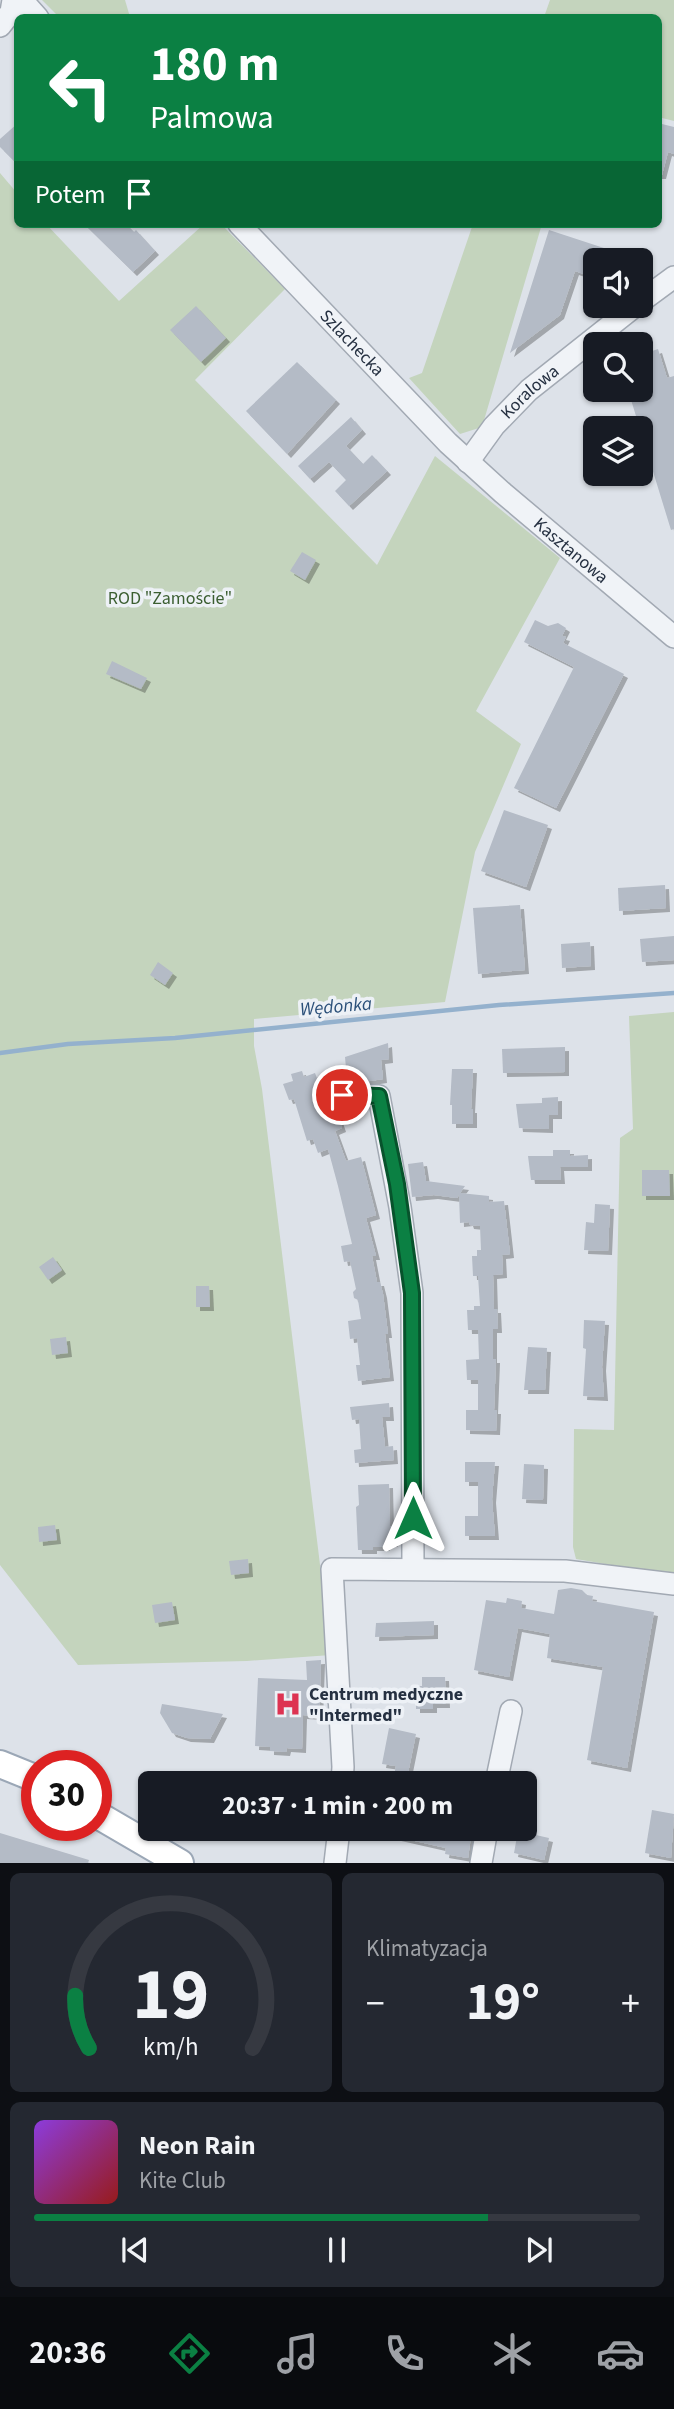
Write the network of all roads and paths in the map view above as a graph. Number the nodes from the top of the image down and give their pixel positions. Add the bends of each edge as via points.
1 (13, 0) edge
2 (22, 0) edge
3 (34, 14) edge
4 (6, 25) edge
5 (243, 228) edge
6 (674, 277) edge
7 (653, 292) edge
8 (620, 318) edge
9 (468, 462) junction
10 (674, 637) edge
11 (342, 1095) dead end
12 (413, 1569) junction
13 (674, 1584) edge
14 (511, 1710) dead end
15 (0, 1764) edge
16 (343, 1771) edge
17 (498, 1771) edge
18 (21, 1773) edge
19 (112, 1823) edge
20 (338, 1841) edge
21 (485, 1841) edge
22 (180, 1863) edge
23 (335, 1863) edge
24 (481, 1863) edge

1 - 4 street
2 - 3 street
5 - 9 street, Szlachecka
6 - 7 street
8 - 9 street, Koralowa via 529,390
9 - 10 street, Kasztanowa
11 - 12 street via 379,1096 400,1207 412,1293
12 - 13 street via 565,1571
12 - 16 street via 332,1569
14 - 17 street
15 - 18 main road
19 - 22 main road
20 - 23 street
21 - 24 street

